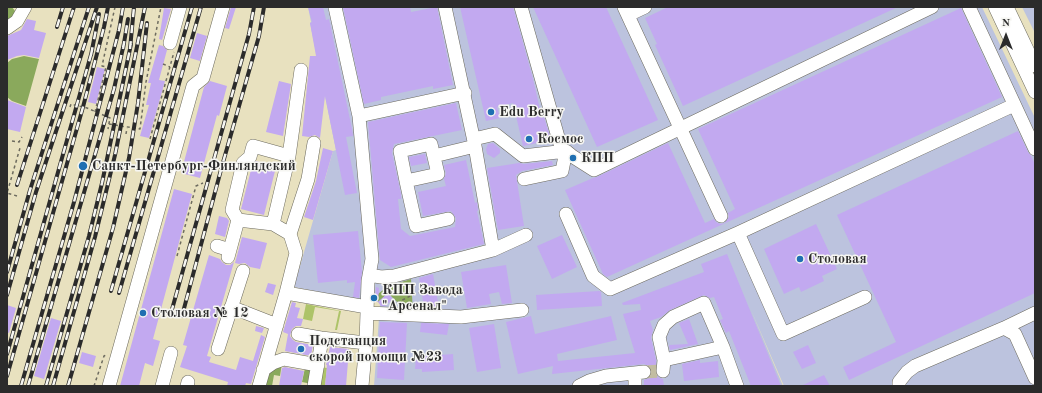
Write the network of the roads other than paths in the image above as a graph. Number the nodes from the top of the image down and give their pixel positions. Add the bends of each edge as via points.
1 (24, 7) edge
2 (180, 7) edge
3 (223, 7) edge
4 (335, 7) edge
5 (445, 7) edge
6 (521, 7) edge
7 (645, 7) edge
8 (932, 7) edge
9 (968, 7) edge
10 (995, 7) edge
11 (1007, 7) edge
12 (626, 11) edge
13 (7, 28) edge
14 (170, 43) road end
15 (1028, 54) edge
16 (1035, 66) edge
17 (301, 70) dead end
18 (1035, 91) edge
19 (464, 93) junction
20 (1014, 105) junction
21 (359, 116) junction
22 (681, 128) junction
23 (314, 142) dead end
24 (475, 142) junction
25 (1035, 149) edge
26 (564, 151) junction
27 (289, 156) junction
28 (434, 156) junction
29 (524, 179) dead end
30 (406, 181) junction
31 (566, 214) dead end
32 (448, 218) dead end
33 (238, 220) junction
34 (273, 224) junction
35 (290, 234) junction
36 (526, 235) dead end
37 (734, 235) junction
38 (217, 246) dead end
39 (493, 250) junction
40 (242, 271) dead end
41 (369, 274) junction
42 (286, 293) junction
43 (865, 298) dead end
44 (232, 307) junction
45 (367, 310) junction
46 (522, 310) dead end
47 (1035, 313) edge
48 (277, 326) junction
49 (1004, 328) junction
50 (298, 334) dead end
51 (326, 339) junction
52 (366, 343) junction
53 (723, 347) junction
54 (218, 349) dead end
55 (171, 353) dead end
56 (318, 365) junction
57 (264, 370) junction
58 (638, 377) tunnel mouth
59 (1035, 378) edge
60 (109, 386) edge
61 (162, 386) edge
62 (259, 386) edge
63 (314, 386) edge
64 (362, 386) edge
65 (579, 386) edge
66 (737, 386) edge
67 (899, 386) edge

1 - 13 street via 17,21
2 - 14 street
3 - 60 street via 203,78 193,86
4 - 21 street
5 - 19 street
6 - 26 street
7 - 12 street
8 - 22 street
9 - 20 street
10 - 15 street
11 - 15 street
12 - 22 street
15 - 16 street
15 - 18 street
17 - 27 street
19 - 21 street
19 - 24 street
20 - 25 street
20 - 37 street
21 - 41 street via 372,259
22 - 26 street via 594,170
22 - 37 street via 723,220
23 - 35 street via 308,179
24 - 26 street via 495,134 523,156
24 - 28 street
24 - 39 street
26 - 29 street via 562,171
27 - 33 street via 253,146 250,157 243,163 232,210
27 - 34 street
28 - 30 street via 438,174
28 - 30 street via 431,144 400,151
30 - 32 street via 416,226
31 - 37 street via 593,276 610,288
33 - 34 street
33 - 38 street via 229,254
34 - 35 street
35 - 42 street via 296,253
36 - 39 street
37 - 43 street via 783,334
39 - 41 street via 394,276 381,277
40 - 44 street
41 - 45 street
42 - 45 street
42 - 48 street
44 - 48 street
44 - 54 street
45 - 46 street via 461,318
45 - 52 street
47 - 49 street
48 - 57 street
49 - 59 street via 1015,334
49 - 67 street via 916,366 907,372
50 - 51 street
51 - 52 street
51 - 56 street via 321,346
52 - 64 street
53 - 53 street via 663,365 659,337 664,325 673,317 704,303
53 - 66 street
55 - 61 street
56 - 57 street via 284,359 272,363
56 - 63 street
57 - 62 street
58 - 65 street via 606,376

